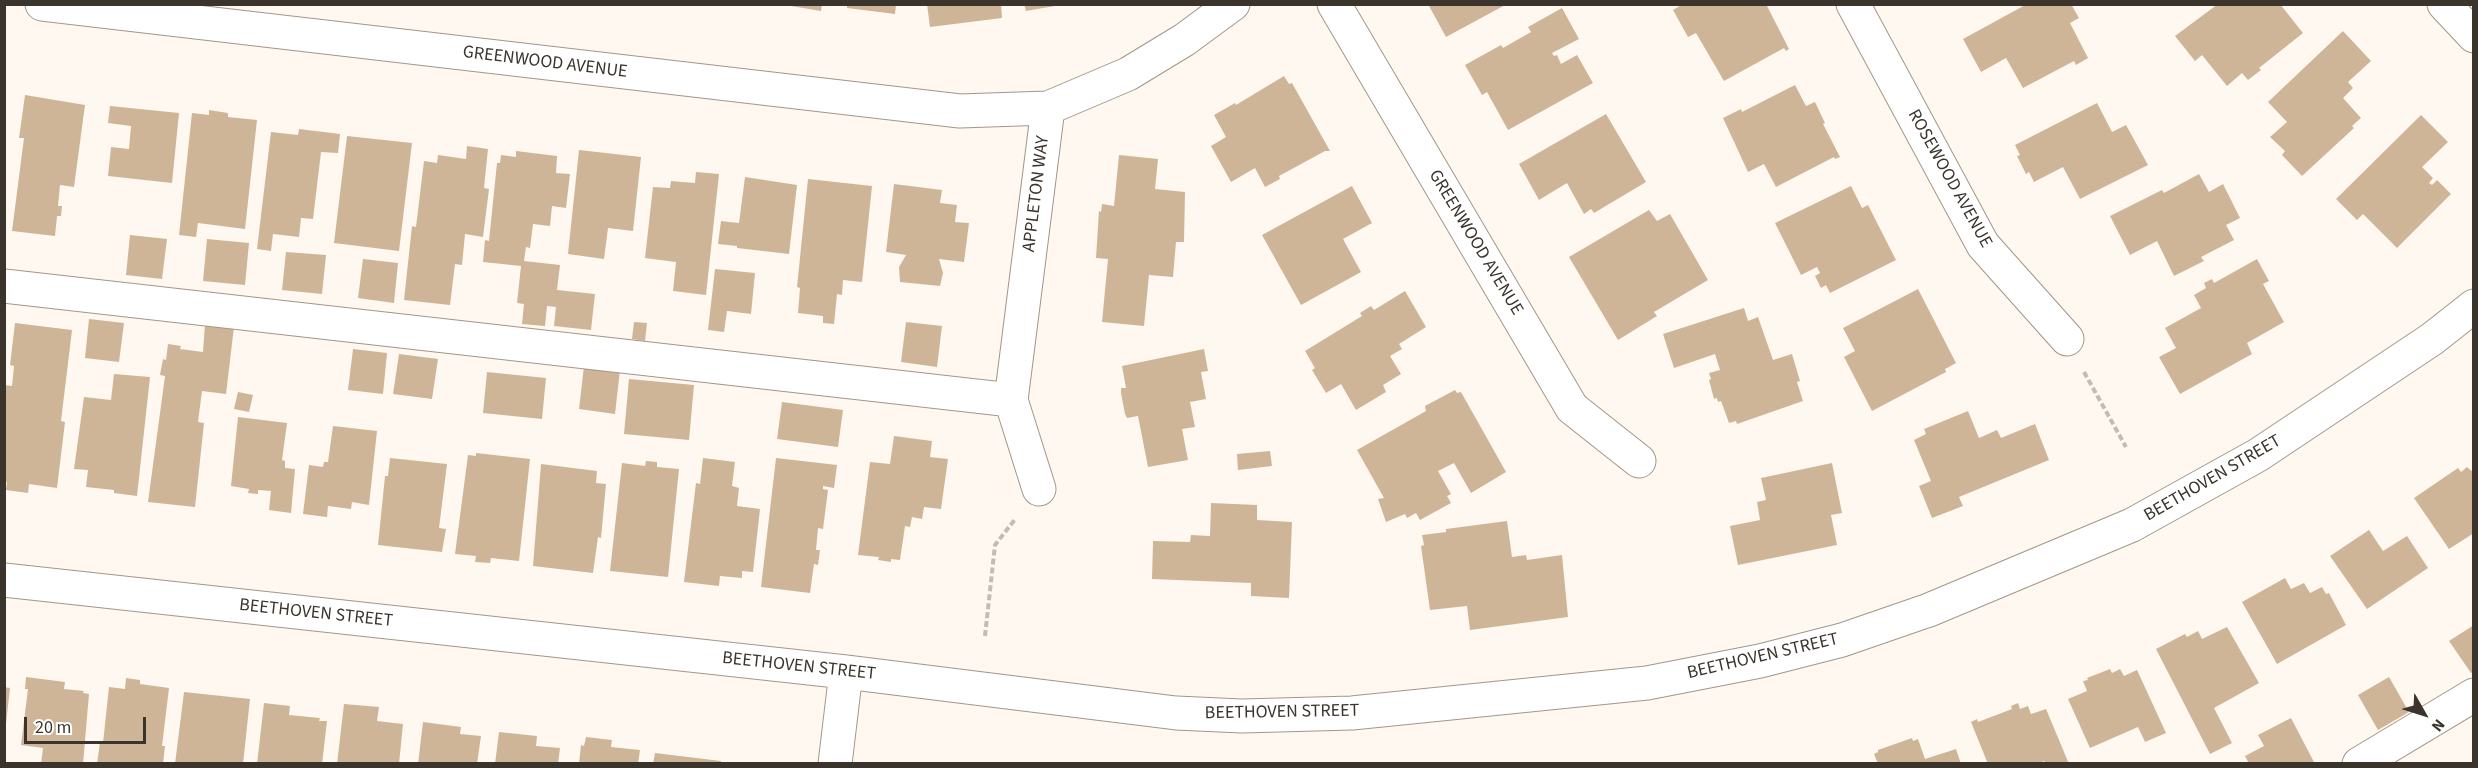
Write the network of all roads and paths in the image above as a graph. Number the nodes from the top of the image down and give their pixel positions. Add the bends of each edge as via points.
1 (42, 4) edge
2 (1233, 4) edge
3 (1334, 4) edge
4 (1853, 4) edge
5 (2444, 4) edge
6 (2474, 36) edge
7 (1048, 108) junction
8 (4, 286) edge
9 (2474, 306) edge
10 (2067, 339) joint
11 (1011, 400) junction
12 (2126, 447) dead end
13 (1639, 460) dead end
14 (1039, 489) joint
15 (4, 580) edge
16 (986, 636) dead end
17 (846, 672) junction
18 (2474, 695) edge
19 (835, 764) edge
20 (2360, 764) edge

1 - 7 street, GREENWOOD AVENUE via 960,111
2 - 7 street via 1128,74
3 - 13 street, GREENWOOD AVENUE via 1572,408
4 - 10 street, ROSEWOOD AVENUE via 1983,245
5 - 6 street
7 - 11 street, APPLETON WAY
8 - 11 street
9 - 17 street, BEETHOVEN STREET via 2377,377 2258,455 2132,525 1929,610 1842,640 1760,661 1647,683 1352,713 1242,716 1176,713
10 - 12 path
11 - 14 street, APPLETON WAY
14 - 16 path via 995,546
15 - 17 street, BEETHOVEN STREET
17 - 19 street
18 - 20 street

